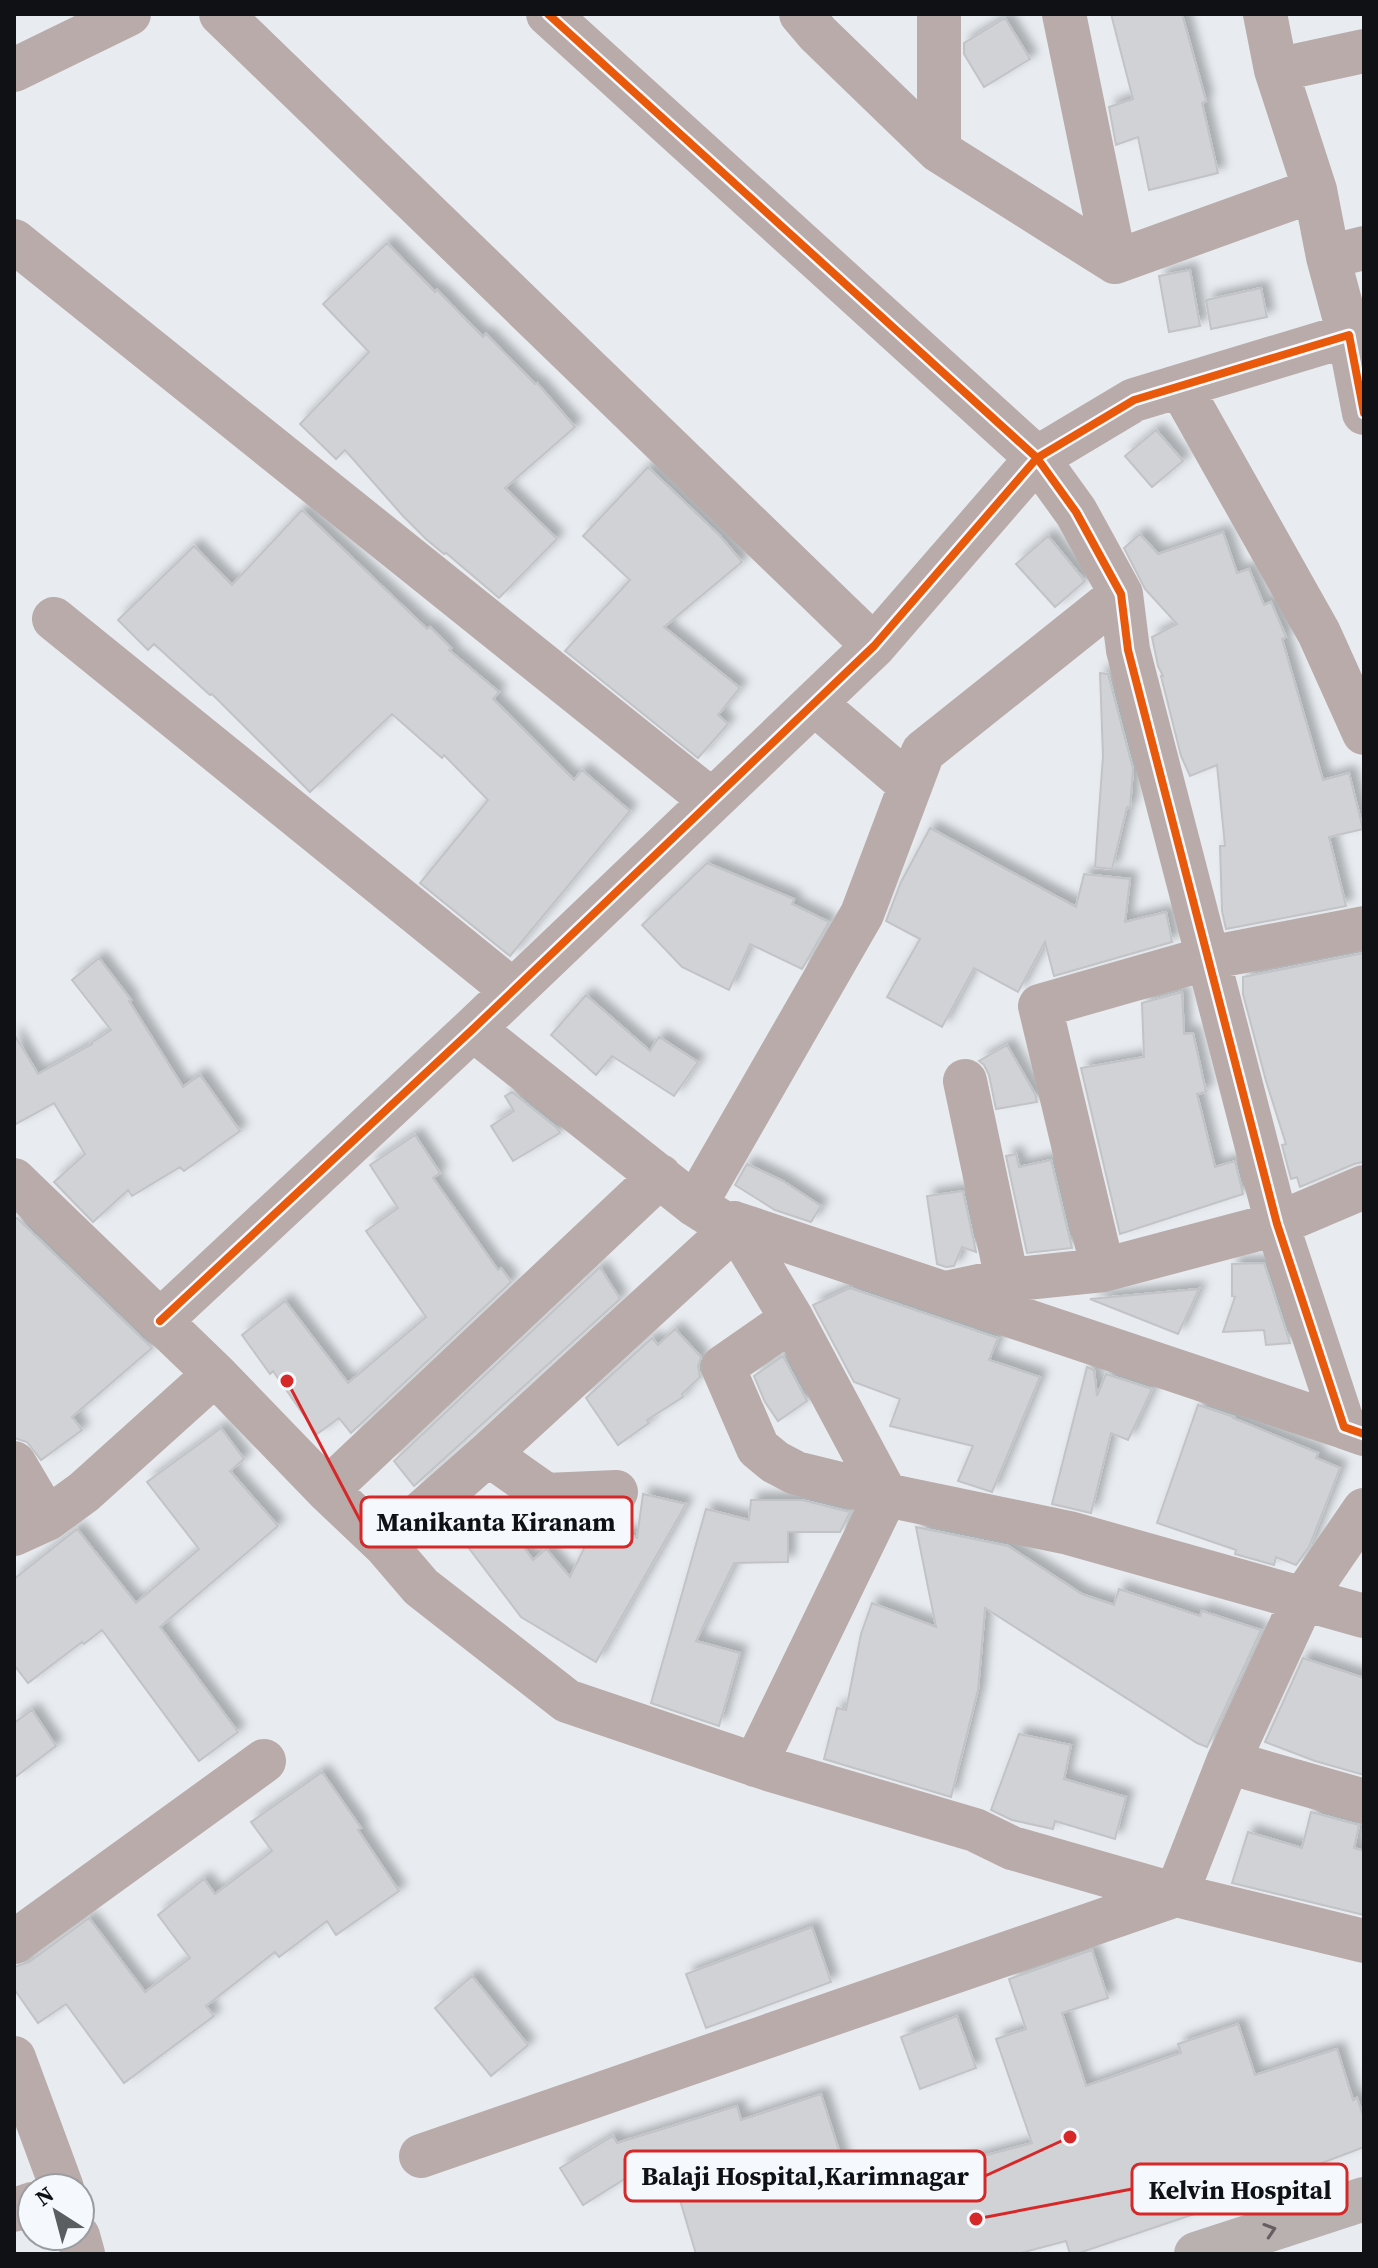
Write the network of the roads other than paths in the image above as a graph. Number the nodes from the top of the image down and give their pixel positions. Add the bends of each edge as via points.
1 (129, 14) edge
2 (221, 14) edge
3 (548, 14) edge
4 (801, 14) edge
5 (939, 14) edge
6 (1064, 14) edge
7 (1265, 14) edge
8 (1364, 51) edge
9 (14, 70) edge
10 (1276, 70) junction
11 (939, 151) junction
12 (1315, 190) junction
13 (14, 241) edge
14 (1346, 252) edge
15 (1115, 262) junction
16 (1349, 335) junction
17 (1180, 386) junction
18 (1364, 413) edge
19 (1037, 458) junction
20 (1121, 594) junction
21 (54, 619) dead end
22 (874, 646) junction
23 (814, 703) junction
24 (1364, 733) edge
25 (910, 785) junction
26 (711, 800) junction
27 (1364, 928) edge
28 (1208, 958) junction
29 (512, 990) junction
30 (473, 1029) junction
31 (965, 1081) dead end
32 (660, 1176) junction
33 (14, 1180) edge
34 (1364, 1187) edge
35 (695, 1205) junction
36 (1277, 1224) junction
37 (733, 1226) junction
38 (1103, 1270) junction
39 (1007, 1280) junction
40 (945, 1293) junction
41 (792, 1319) junction
42 (160, 1321) junction
43 (215, 1374) junction
44 (1354, 1430) edge
45 (488, 1454) junction
46 (14, 1463) edge
47 (327, 1490) junction
48 (616, 1492) dead end
49 (886, 1495) junction
50 (1364, 1510) edge
51 (30, 1526) edge
52 (385, 1545) junction
53 (1303, 1599) junction
54 (1364, 1616) edge
55 (264, 1761) dead end
56 (1228, 1762) junction
57 (755, 1765) junction
58 (1364, 1801) edge
59 (1176, 1895) junction
60 (1364, 1941) edge
61 (14, 1942) edge
62 (14, 2058) edge
63 (421, 2156) dead end
64 (56, 2172) edge
65 (1364, 2199) edge
66 (1196, 2254) edge

1 - 9 street
2 - 22 street
3 - 19 street
4 - 11 street
5 - 11 street
6 - 15 street
7 - 10 street
8 - 10 street
10 - 12 street
11 - 15 street
12 - 14 street
12 - 15 street
13 - 26 street
14 - 16 street
16 - 17 street
16 - 18 street
17 - 19 street via 1134,400
17 - 24 street via 1319,633
19 - 20 street via 1076,512
19 - 22 street
20 - 25 street via 923,752
20 - 28 street via 1128,650
21 - 29 street
22 - 23 street
23 - 25 street
23 - 26 street
25 - 35 street via 862,914
26 - 29 street
27 - 28 street
28 - 36 street
28 - 38 street via 1040,1006
29 - 30 street
30 - 32 street
30 - 42 street
31 - 39 street
32 - 35 street
32 - 47 street
33 - 42 street
34 - 36 street
35 - 37 street
36 - 38 street
36 - 44 street
37 - 40 street
37 - 41 street
37 - 45 street
38 - 39 street
39 - 40 street
40 - 44 street
41 - 49 street
41 - 49 street via 723,1367 758,1448 796,1473
42 - 43 street
43 - 47 street
43 - 51 street via 84,1492
45 - 48 street via 546,1495
45 - 52 street
46 - 51 street
47 - 52 street
49 - 53 street via 1069,1533
49 - 57 street
50 - 53 street
52 - 57 street via 421,1587 567,1701
53 - 54 street
53 - 56 street
55 - 61 street
56 - 58 street
56 - 59 street
57 - 59 street
59 - 60 street
59 - 63 street
62 - 64 street
66 -> 65 highway

